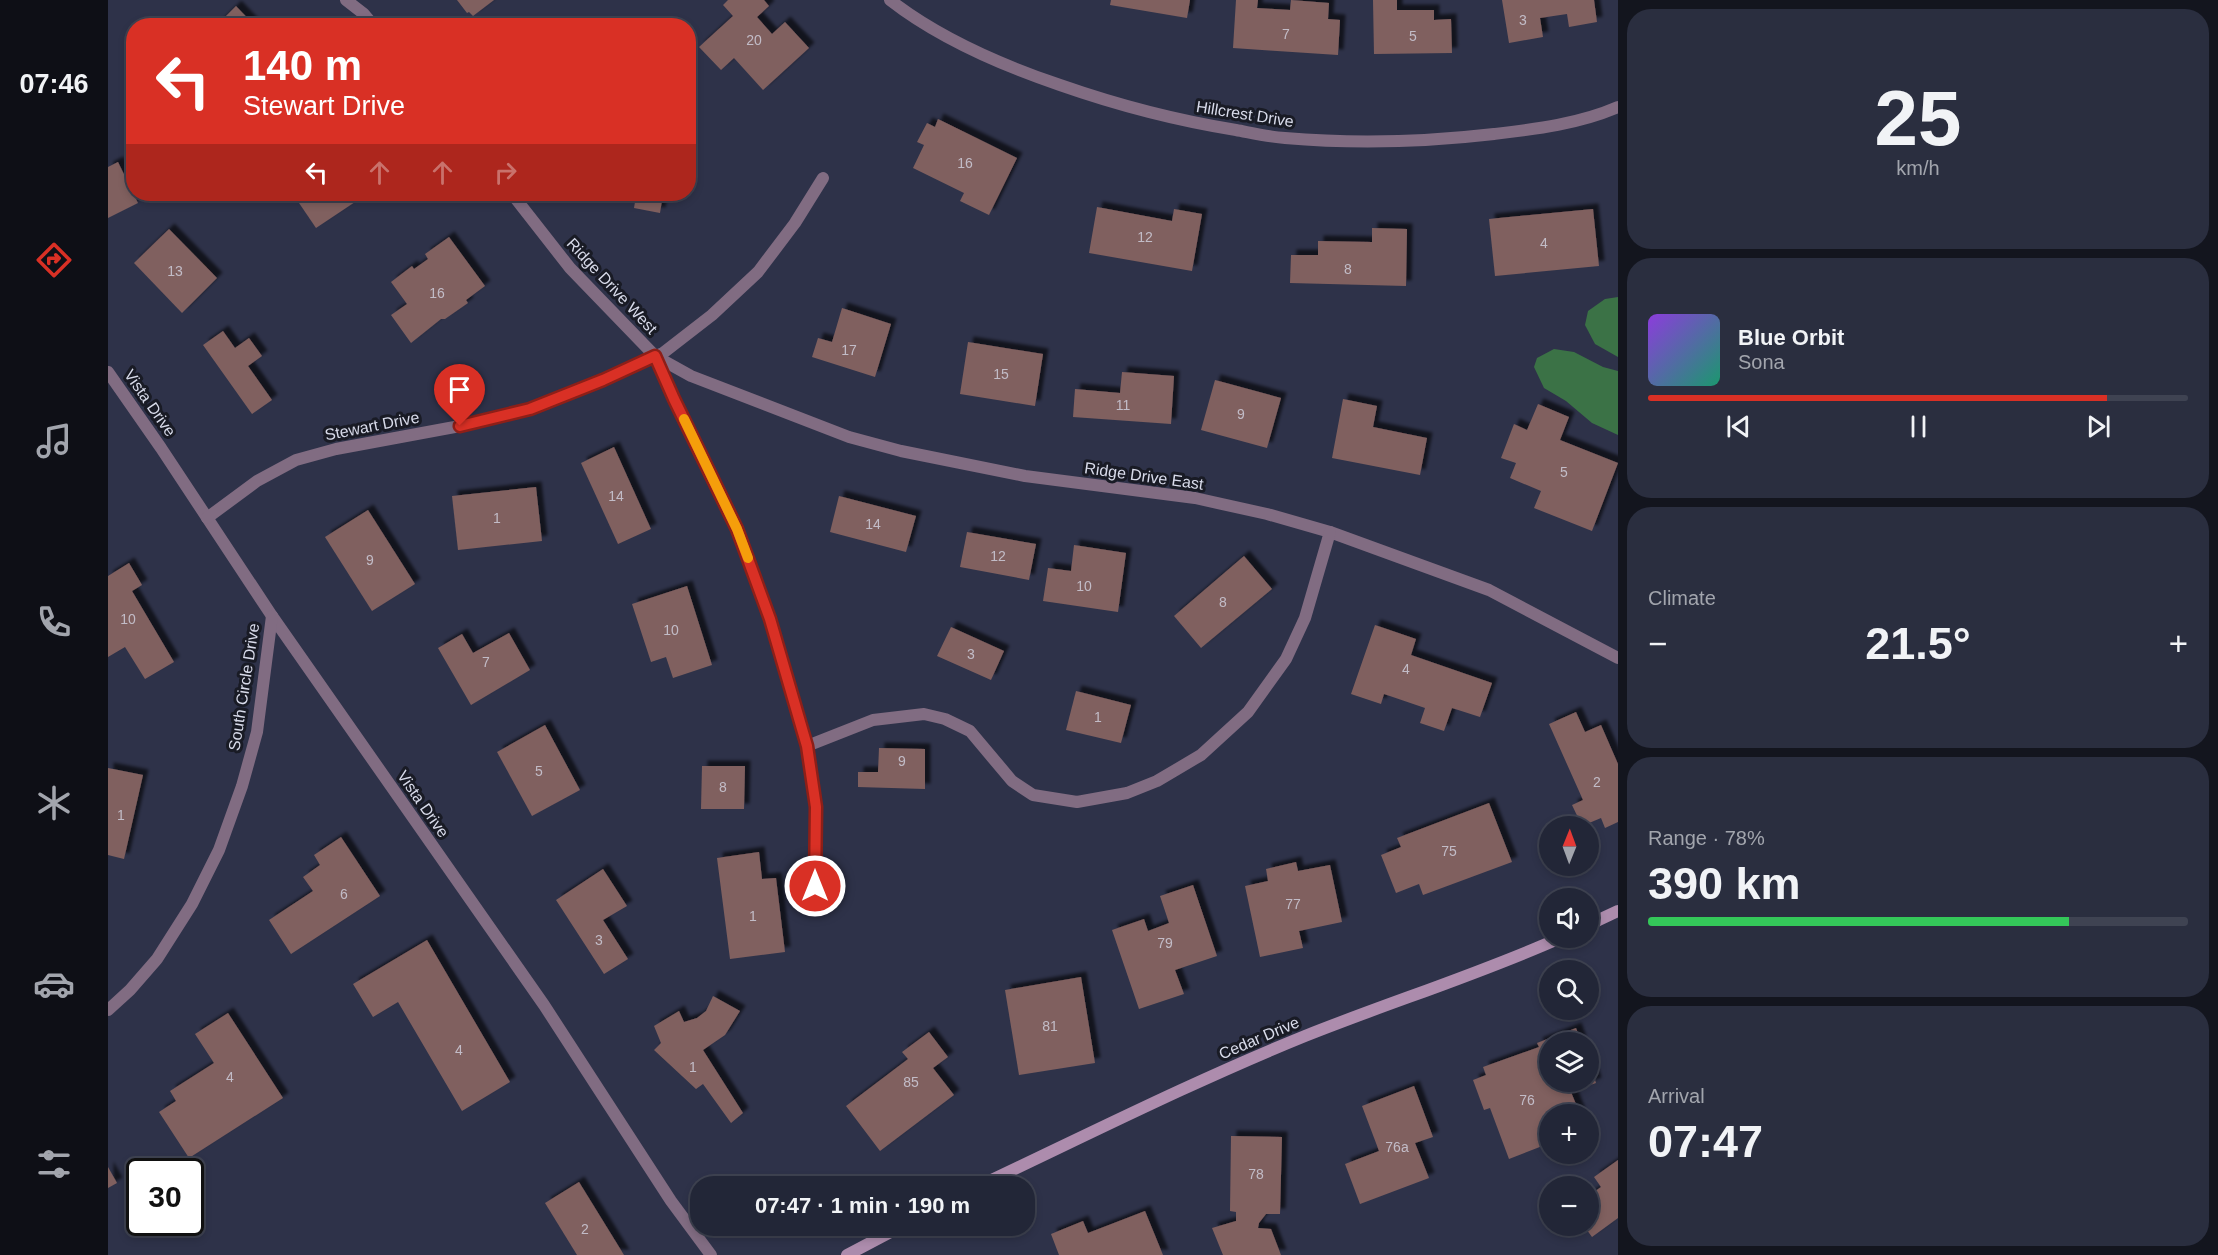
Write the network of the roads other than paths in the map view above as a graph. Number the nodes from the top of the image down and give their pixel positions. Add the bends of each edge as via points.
1 (346, 0) edge
2 (357, 0) edge
3 (890, 0) edge
4 (364, 14) junction
5 (367, 18) edge
6 (1618, 107) edge
7 (823, 178) dead end
8 (517, 201) edge
9 (655, 356) junction
10 (108, 372) edge
11 (207, 518) junction
12 (1330, 532) junction
13 (272, 616) junction
14 (1618, 658) edge
15 (807, 746) junction
16 (815, 886) dead end
17 (1618, 911) edge
18 (1599, 920) edge
19 (1539, 947) edge
20 (108, 1010) edge
21 (1000, 1176) edge
22 (883, 1236) edge
23 (711, 1255) edge
24 (847, 1255) edge

1 - 4 street
2 - 4 street
3 - 6 street, Hillcrest Drive via 954,40 1018,71 1117,105 1284,138 1409,142 1453,139 1543,129 1598,116
4 - 5 street
7 - 9 street, Stewart Drive via 758,272 712,315
8 - 9 street, Ridge Drive West via 570,268
9 - 11 street, Stewart Drive via 530,409 296,460
9 - 12 street, Ridge Drive East via 691,376 849,437 901,451 1025,476 1195,498
9 - 15 street, Ridge Drive West via 737,529 770,619
10 - 11 street, Vista Drive
11 - 13 street, Vista Drive
12 - 14 street, Ridge Drive East via 1489,590
12 - 15 street via 1305,618 1286,659 1248,712 1201,755 1157,781 1127,793 1077,802 1033,795 1012,781 970,732 924,714 873,720
13 - 20 street, South Circle Drive via 257,732 219,850 192,904 157,959
13 - 23 street, Vista Drive via 544,1005
15 - 16 street, Ridge Drive West via 816,807
17 - 18 street
19 - 21 street, Cedar Drive via 1306,1036 1176,1092
22 - 24 street

